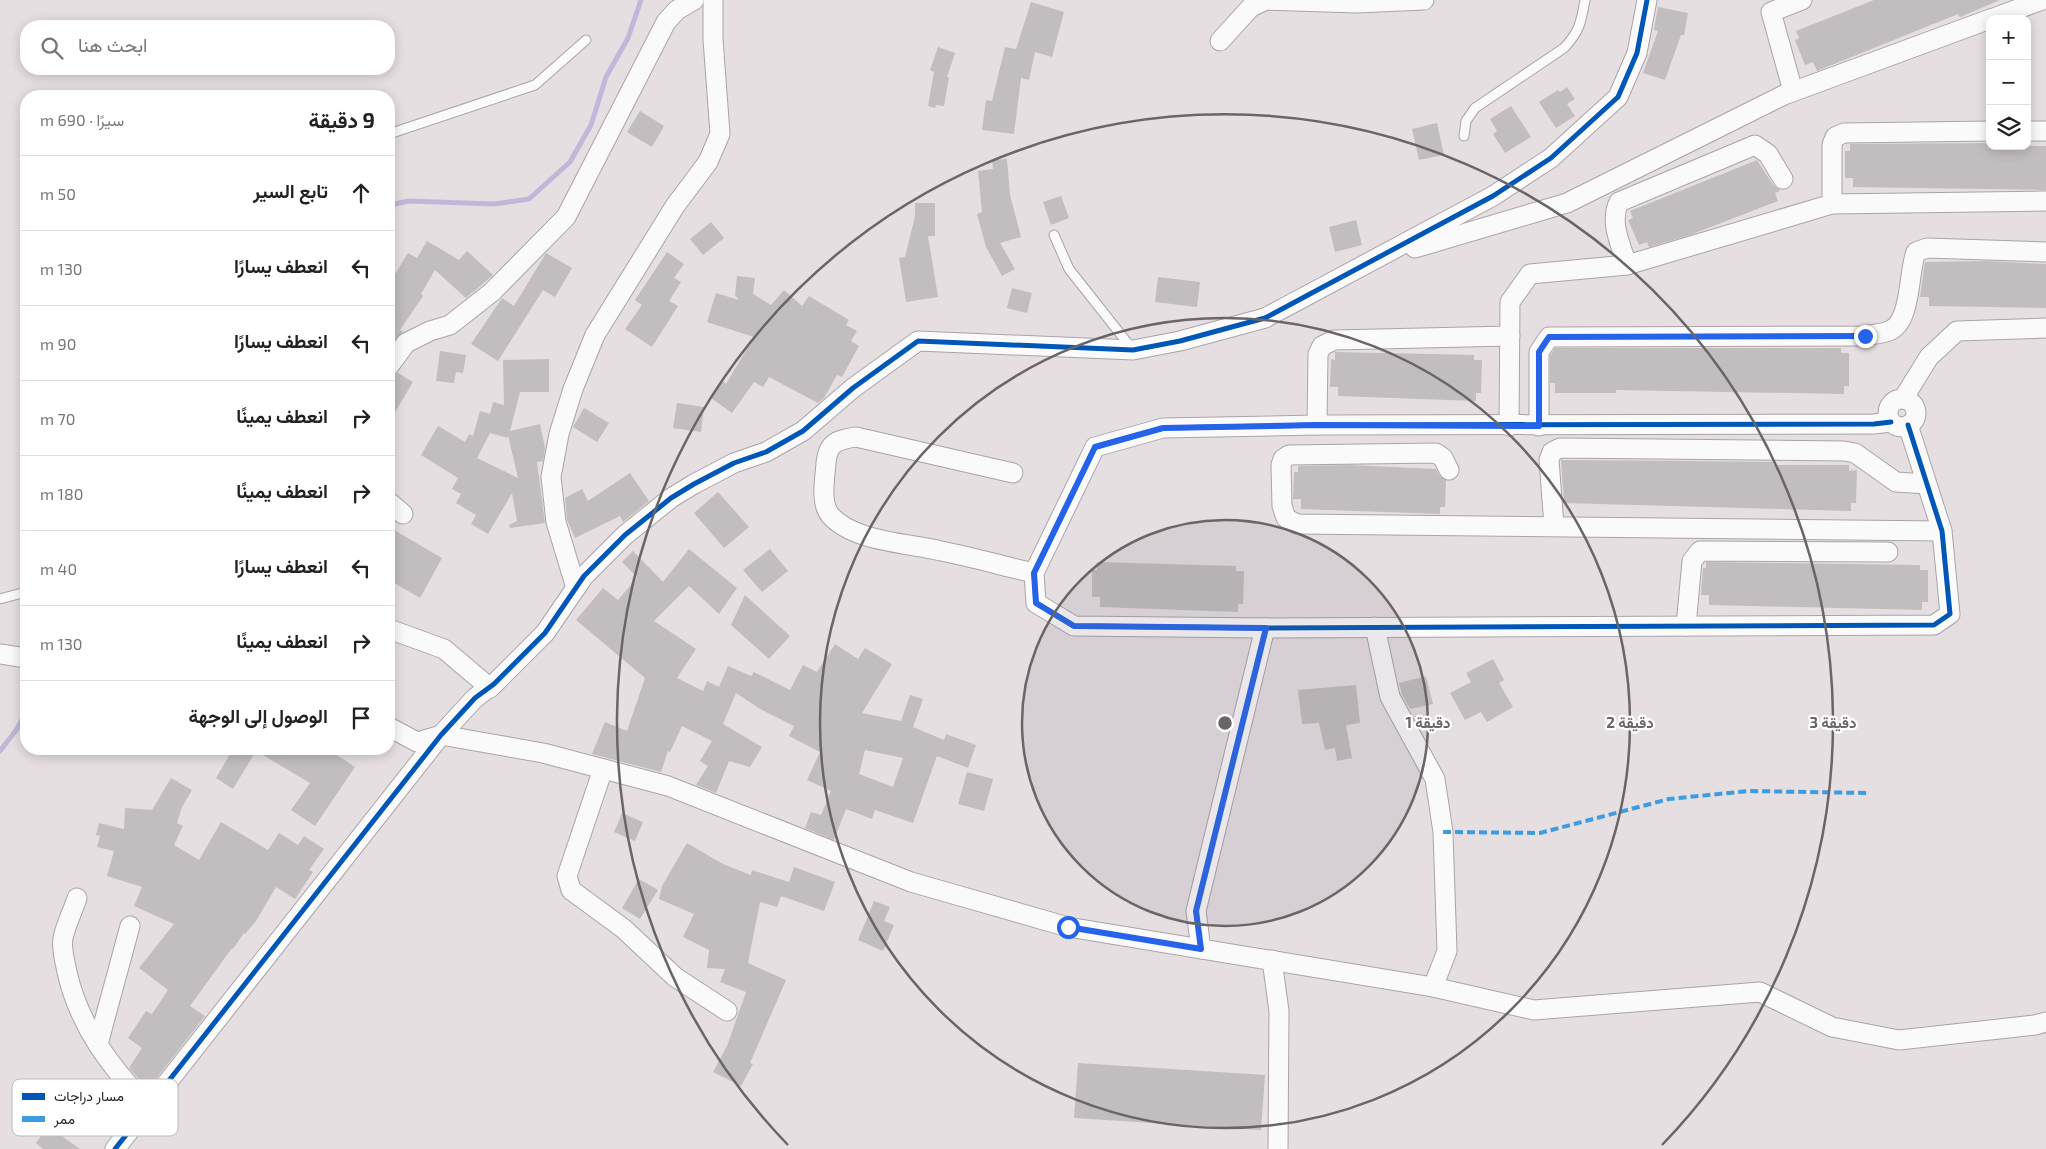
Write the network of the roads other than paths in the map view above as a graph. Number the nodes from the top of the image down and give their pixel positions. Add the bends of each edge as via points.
1 (694, 0) edge
2 (713, 0) edge
3 (1424, 0) edge
4 (1585, 0) edge
5 (1647, 0) edge
6 (1802, 0) edge
7 (2042, 0) edge
8 (2001, 15) edge
9 (1986, 20) edge
10 (586, 40) dead end
11 (1220, 41) dead end
12 (1793, 91) junction
13 (1986, 131) edge
14 (2031, 131) edge
15 (2046, 131) edge
16 (395, 132) edge
17 (1464, 136) dead end
18 (1783, 179) dead end
19 (2046, 202) edge
20 (1832, 204) junction
21 (1054, 235) dead end
22 (2046, 252) edge
23 (1378, 259) junction
24 (1628, 265) junction
25 (2046, 328) edge
26 (1510, 336) junction
27 (1133, 350) junction
28 (395, 358) edge
29 (1900, 423) junction
30 (1317, 425) junction
31 (1508, 426) junction
32 (1539, 426) junction
33 (1449, 470) dead end
34 (1013, 472) dead end
35 (1926, 484) junction
36 (1554, 526) junction
37 (1942, 531) junction
38 (1888, 552) dead end
39 (1034, 573) junction
40 (576, 588) junction
41 (20, 594) edge
42 (0, 599) edge
43 (1686, 626) junction
44 (1375, 627) junction
45 (1266, 628) junction
46 (395, 631) edge
47 (0, 654) edge
48 (20, 657) edge
49 (490, 688) junction
50 (395, 730) edge
51 (441, 735) junction
52 (603, 769) junction
53 (78, 898) dead end
54 (130, 926) dead end
55 (1201, 949) junction
56 (1272, 960) junction
57 (1434, 987) junction
58 (727, 1011) dead end
59 (2046, 1022) edge
60 (98, 1044) junction
61 (122, 1079) edge
62 (170, 1079) edge
63 (125, 1136) edge
64 (115, 1149) edge
65 (1278, 1149) edge

1 - 28 street via 677,10 666,22 566,217 492,292 450,326 430,331 406,343
2 - 40 street via 720,134 708,162 675,206 595,335 558,434 551,477 556,522
3 - 11 street via 1357,3 1266,0 1251,7
4 - 17 lane via 1580,28 1575,36 1564,48 1475,108 1466,122
5 - 23 street via 1637,53 1618,97 1551,158 1493,196
6 - 12 street via 1771,12
7 - 8 street
9 - 12 street
10 - 16 lane via 535,84
12 - 23 street via 1567,203
13 - 20 street via 1844,133 1835,137 1832,145
14 - 15 street
18 - 24 street via 1768,154 1755,145 1619,202 1614,220
19 - 20 street
20 - 24 street
21 - 27 lane via 1069,269
22 - 32 street via 1927,248 1916,252 1900,322 1890,330 1865,336 1549,337 1539,352
23 - 27 street via 1265,318
24 - 26 street via 1530,274 1510,302
25 - 29 street via 1957,331 1930,357 1903,399 1891,405 1888,413
26 - 30 street via 1334,340 1322,346 1318,354
26 - 31 street
27 - 40 street via 918,341 853,388 803,431 766,452 734,463 671,498 596,562
29 - 32 street
29 - 35 street
30 - 31 street
30 - 39 street via 1163,428 1095,447
31 - 32 street
33 - 36 street via 1443,458 1436,453 1289,455 1281,466 1282,506 1286,518 1297,524
34 - 39 street via 856,436 836,440 827,452 824,492 829,514 844,527 882,541 939,550
35 - 36 street via 1896,482 1854,453 1844,451 1560,448 1552,452 1549,460
35 - 37 street
36 - 37 street
37 - 43 street via 1950,614 1934,624
38 - 43 street via 1700,551 1692,561
39 - 45 street via 1036,603 1074,626
40 - 49 street via 545,633
41 - 42 lane
43 - 44 street
44 - 45 street
44 - 57 street via 1390,697 1435,780 1443,832 1447,951
45 - 55 street via 1196,911
46 - 49 street via 444,650
47 - 48 street
49 - 51 street via 475,698
50 - 51 street via 417,742
51 - 52 street via 543,753
51 - 62 street
52 - 55 street via 668,786 911,882 1068,927
52 - 58 street via 567,876 572,890 624,929 675,977
53 - 60 street via 63,938 63,951 76,1005
54 - 60 street
55 - 56 street
56 - 57 street
56 - 65 street via 1279,1011
57 - 59 street via 1534,1010 1760,992 1832,1028 1899,1040
60 - 61 street
63 - 64 street

